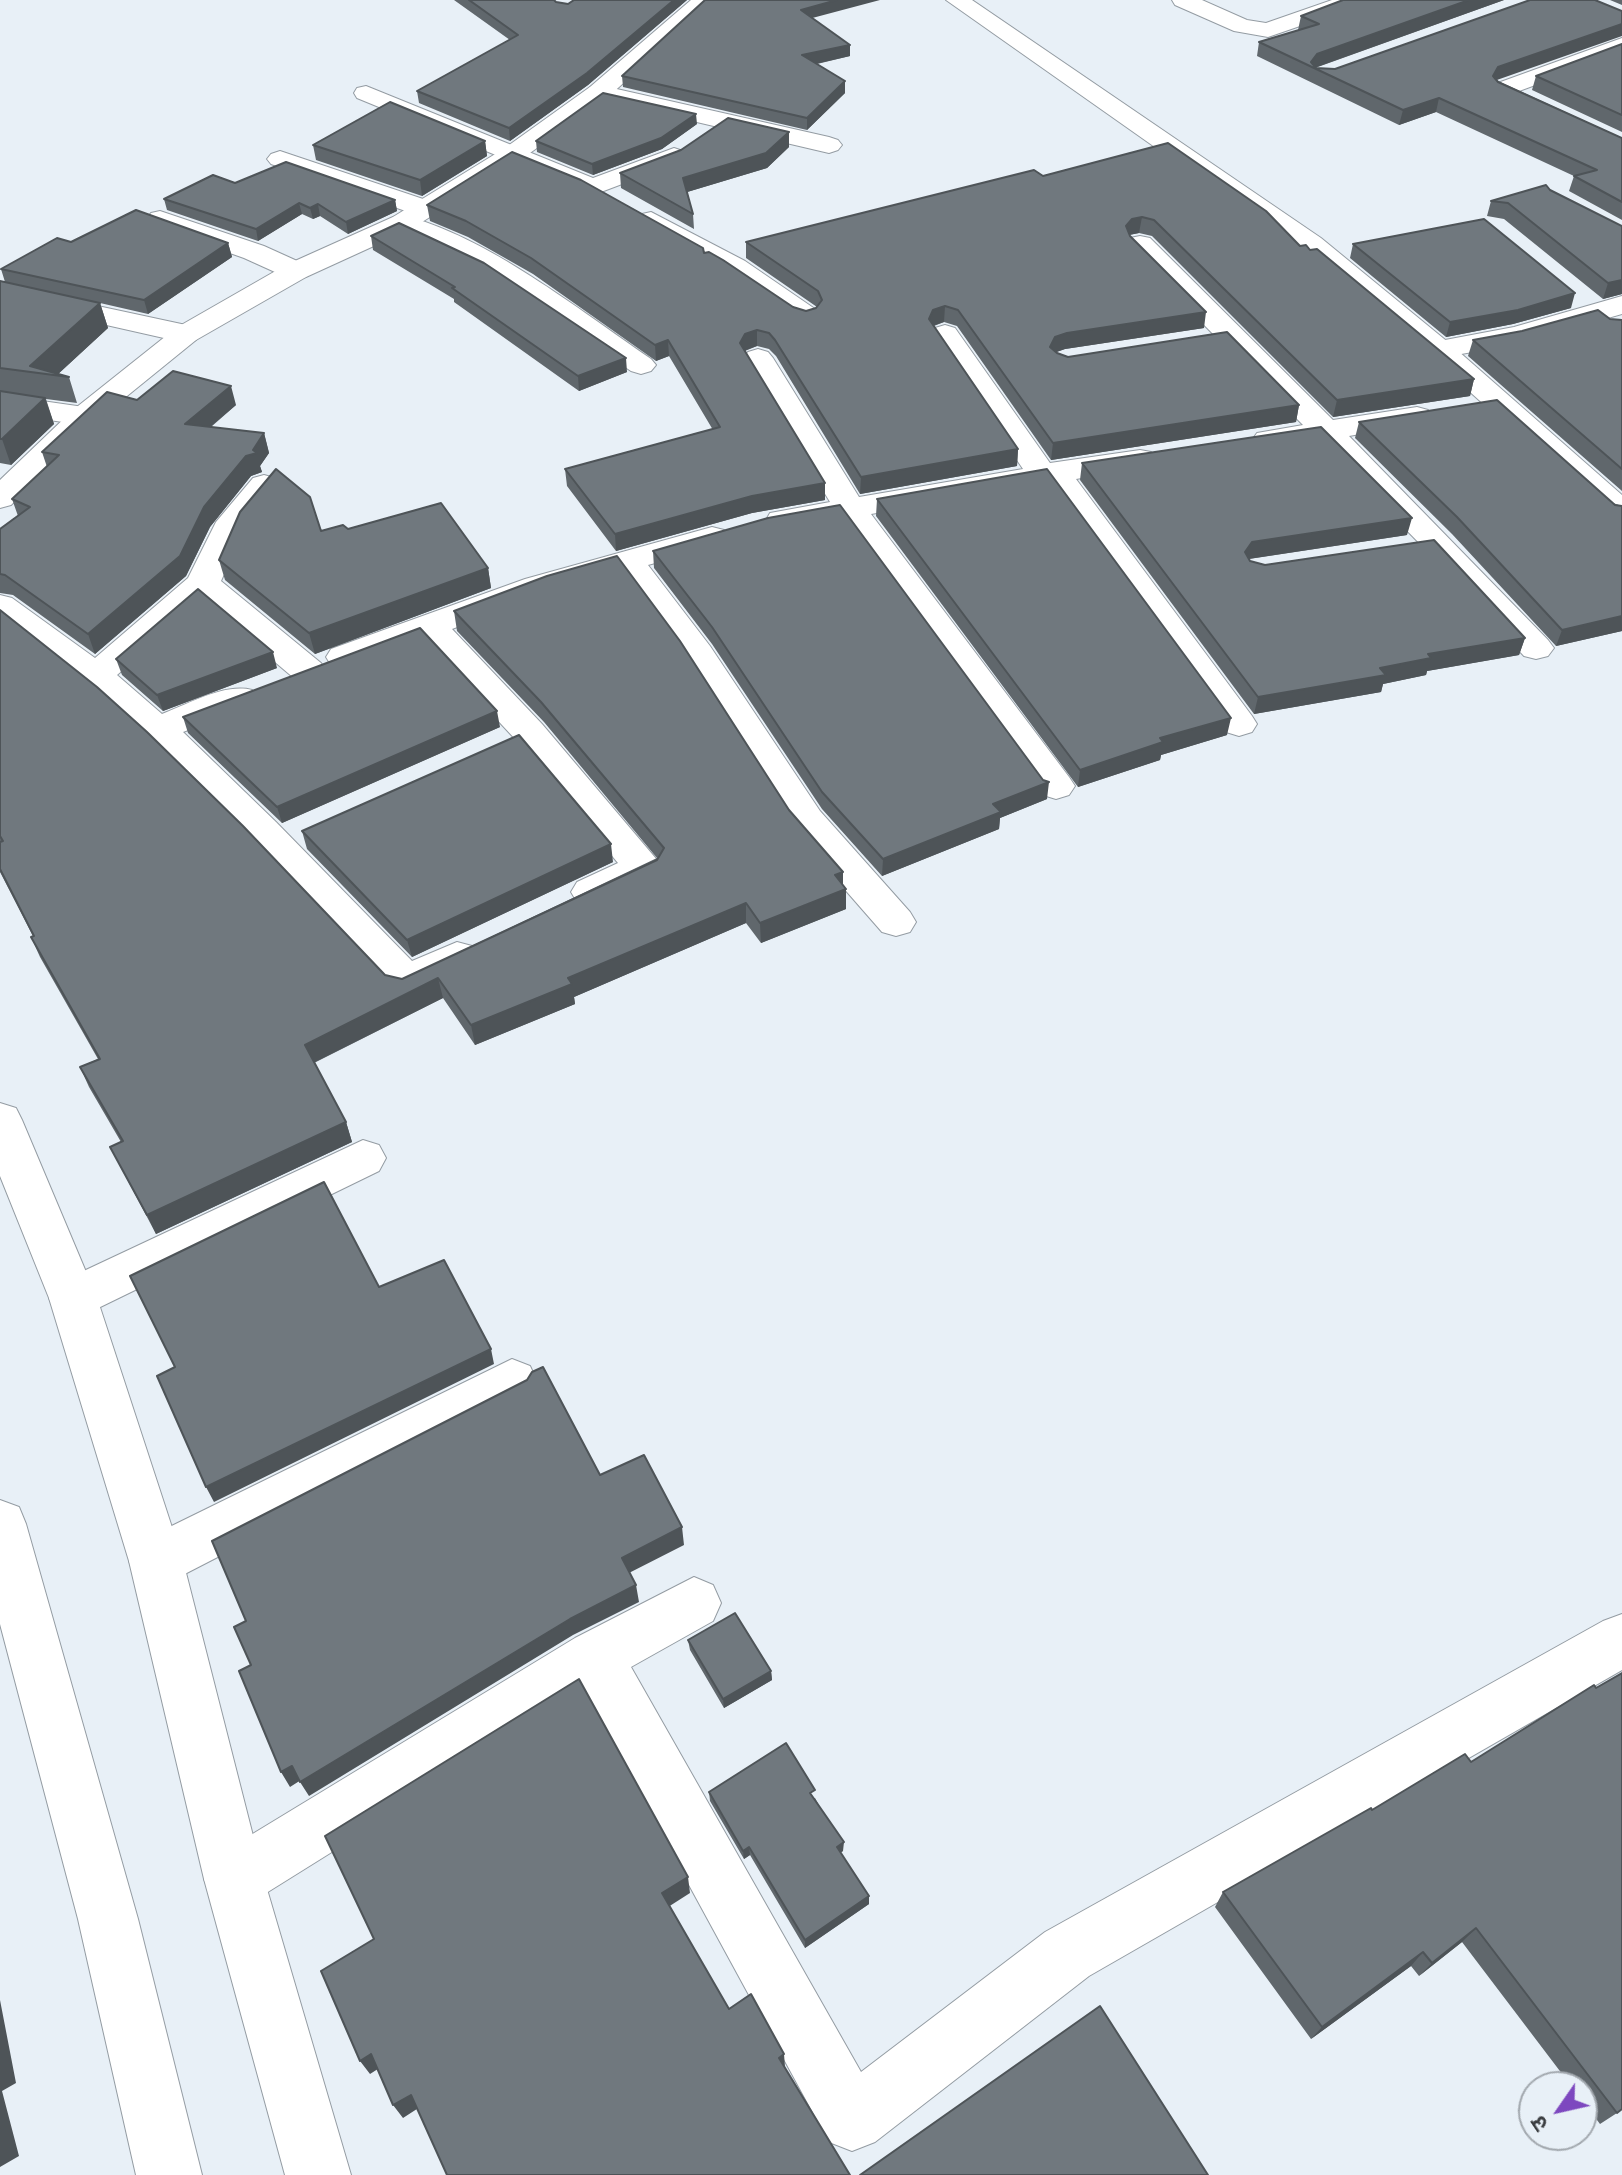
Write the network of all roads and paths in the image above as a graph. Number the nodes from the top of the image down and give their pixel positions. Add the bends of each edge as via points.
1 (704, 0) edge
2 (957, 0) edge
3 (1183, 0) edge
4 (1353, 0) edge
5 (1622, 45) edge
6 (1585, 60) junction
7 (1610, 72) edge
8 (599, 92) junction
9 (366, 93) dead end
10 (1531, 102) edge
11 (725, 120) junction
12 (829, 145) dead end
13 (514, 153) junction
14 (280, 159) dead end
15 (613, 198) junction
16 (426, 209) junction
17 (143, 213) edge
18 (402, 223) junction
19 (1140, 244) edge
20 (296, 271) junction
21 (0, 293) edge
22 (1575, 293) edge
23 (1610, 309) edge
24 (805, 315) edge
25 (1622, 333) edge
26 (186, 334) junction
27 (945, 334) dead end
28 (1230, 336) junction
29 (1201, 341) edge
30 (1439, 349) junction
31 (758, 358) dead end
32 (641, 365) dead end
33 (0, 404) edge
34 (1472, 407) junction
35 (84, 416) junction
36 (1327, 431) junction
37 (1237, 444) edge
38 (1177, 453) edge
39 (1048, 473) junction
40 (264, 485) edge
41 (0, 498) edge
42 (849, 507) junction
43 (1622, 512) edge
44 (1438, 543) junction
45 (1393, 550) edge
46 (627, 560) junction
47 (203, 583) junction
48 (0, 605) edge
49 (428, 625) junction
50 (1536, 648) dead end
51 (96, 675) junction
52 (285, 680) junction
53 (1239, 724) dead end
54 (156, 729) junction
55 (1056, 786) dead end
56 (560, 907) edge
57 (896, 922) dead end
58 (490, 941) edge
59 (0, 1120) edge
60 (363, 1158) dead end
61 (73, 1298) junction
62 (512, 1381) dead end
63 (0, 1524) edge
64 (156, 1561) junction
65 (694, 1603) dead end
66 (1622, 1640) edge
67 (595, 1657) junction
68 (234, 1879) junction
69 (169, 2175) edge
70 (318, 2175) edge

1 - 8 street
2 - 30 street via 1311,244
3 - 4 street via 1242,26 1268,30
5 - 6 street
6 - 7 street
6 - 10 street via 1503,89
8 - 11 street
8 - 13 street
9 - 13 street
11 - 12 street
11 - 15 street
13 - 15 street
13 - 16 street
14 - 16 street
15 - 24 street via 735,267
16 - 18 street
17 - 20 street
18 - 20 street
18 - 32 street via 493,264
19 - 28 street
20 - 26 street
21 - 26 street
22 - 23 street
23 - 25 street
23 - 30 street via 1517,335
26 - 35 street
27 - 39 street
28 - 29 street
28 - 36 street
30 - 34 street
31 - 42 street
33 - 35 street
34 - 36 street
34 - 43 street
35 - 41 street
36 - 37 street
36 - 44 street
38 - 39 street
39 - 42 street
39 - 53 street
40 - 47 street via 228,529
42 - 46 street
42 - 55 street
44 - 45 street
44 - 50 street
46 - 49 street
46 - 57 street via 698,654 806,820
47 - 51 street
47 - 52 street
48 - 51 street
49 - 52 street
49 - 56 street via 515,739 643,867
51 - 54 street
52 - 54 street
54 - 58 street via 288,839 406,981
59 - 61 street
60 - 61 street
61 - 64 street
62 - 64 street
63 - 69 street via 108,1919
64 - 68 street
65 - 67 street
66 - 67 street via 1067,1954 852,2119
67 - 68 street
68 - 70 street

